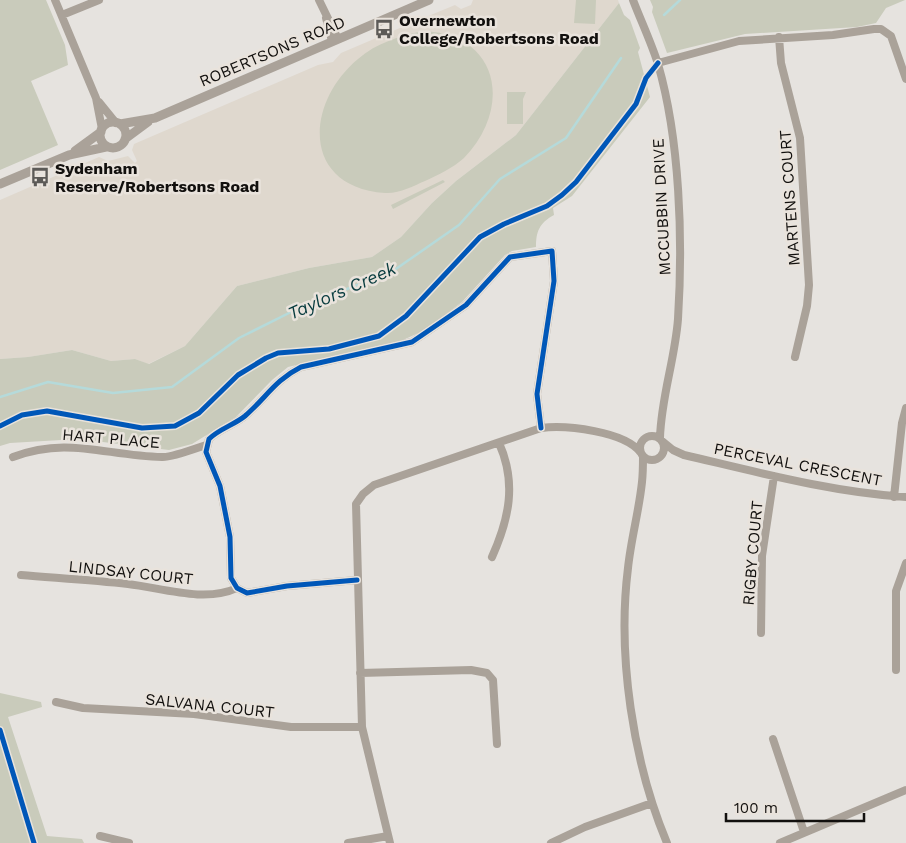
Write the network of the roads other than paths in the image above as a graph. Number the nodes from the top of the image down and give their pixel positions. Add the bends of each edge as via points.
1 (56, 0) edge
2 (99, 0) edge
3 (319, 0) edge
4 (429, 0) edge
5 (633, 0) edge
6 (62, 15) junction
7 (779, 37) junction
8 (335, 40) junction
9 (658, 63) junction
10 (905, 75) edge
11 (96, 98) junction
12 (155, 118) junction
13 (118, 124) junction
14 (101, 131) junction
15 (126, 138) junction
16 (106, 147) junction
17 (69, 155) junction
18 (0, 184) edge
19 (550, 242) dead end
20 (552, 251) junction
21 (795, 357) dead end
22 (906, 408) edge
23 (660, 417) junction
24 (541, 428) junction
25 (648, 437) junction
26 (661, 440) junction
27 (625, 441) junction
28 (500, 443) junction
29 (206, 445) junction
30 (642, 454) junction
31 (684, 455) junction
32 (13, 457) dead end
33 (658, 459) junction
34 (774, 476) junction
35 (642, 482) junction
36 (894, 497) junction
37 (906, 498) edge
38 (492, 557) dead end
39 (906, 563) edge
40 (21, 575) dead end
41 (358, 580) junction
42 (237, 588) junction
43 (761, 633) dead end
44 (896, 670) dead end
45 (360, 673) junction
46 (56, 702) dead end
47 (362, 727) junction
48 (773, 739) dead end
49 (498, 744) dead end
50 (906, 790) edge
51 (652, 803) junction
52 (804, 832) junction
53 (100, 836) dead end
54 (389, 839) edge
55 (129, 843) edge
56 (348, 843) edge
57 (551, 843) edge
58 (667, 843) edge
59 (780, 843) edge

1 - 6 street
2 - 6 street
3 - 8 street
4 - 8 street, ROBERTSONS ROAD
5 - 9 street, MCCUBBIN DRIVE
6 - 11 street
7 - 9 street via 739,41
7 - 10 street via 881,29 891,36
7 - 21 street, MARTENS COURT via 781,63 800,138 809,285
8 - 12 street, ROBERTSONS ROAD
9 - 23 street, MCCUBBIN DRIVE via 675,150 679,261 675,346
11 - 13 street
11 - 14 street
12 - 13 street, ROBERTSONS ROAD
12 - 15 street, ROBERTSONS ROAD
13 - 14 street via 108,124
13 - 15 street via 125,130
14 - 16 street via 101,140
14 - 17 street
15 - 16 street via 118,147
16 - 17 street
17 - 18 street
19 - 20 street
20 - 24 street via 554,280 537,394
20 - 29 street via 510,257 466,305 412,342 290,372 244,416 213,435
22 - 36 street
23 - 25 street, MCCUBBIN DRIVE
23 - 26 street, MCCUBBIN DRIVE
24 - 27 street via 572,427
24 - 28 street
25 - 26 street
25 - 27 street
25 - 30 street via 641,446
26 - 31 street, PERCEVAL CRESCENT
26 - 33 street via 664,452
27 - 30 street
28 - 38 street via 509,469 511,494
28 - 41 street via 374,485 362,494 356,504
29 - 32 street, HART PLACE via 162,457 64,447 36,449
29 - 42 street via 220,486 230,537 231,578
30 - 33 street via 649,460
30 - 35 street
31 - 33 street, PERCEVAL CRESCENT
31 - 34 street, PERCEVAL CRESCENT
33 - 35 street
34 - 36 street, PERCEVAL CRESCENT
34 - 43 street, RIGBY COURT via 762,556
35 - 51 street via 628,568 624,625 635,730
36 - 37 street, PERCEVAL CRESCENT
39 - 44 street via 896,590
40 - 42 street, LINDSAY COURT via 200,594 224,594
41 - 42 street via 247,593
41 - 45 street
45 - 47 street
45 - 49 street via 487,672 493,680
46 - 47 street, SALVANA COURT via 84,708 194,714 291,727
47 - 54 street
48 - 52 street
50 - 52 street
51 - 57 street
51 - 58 street
52 - 59 street
53 - 55 street
54 - 56 street

